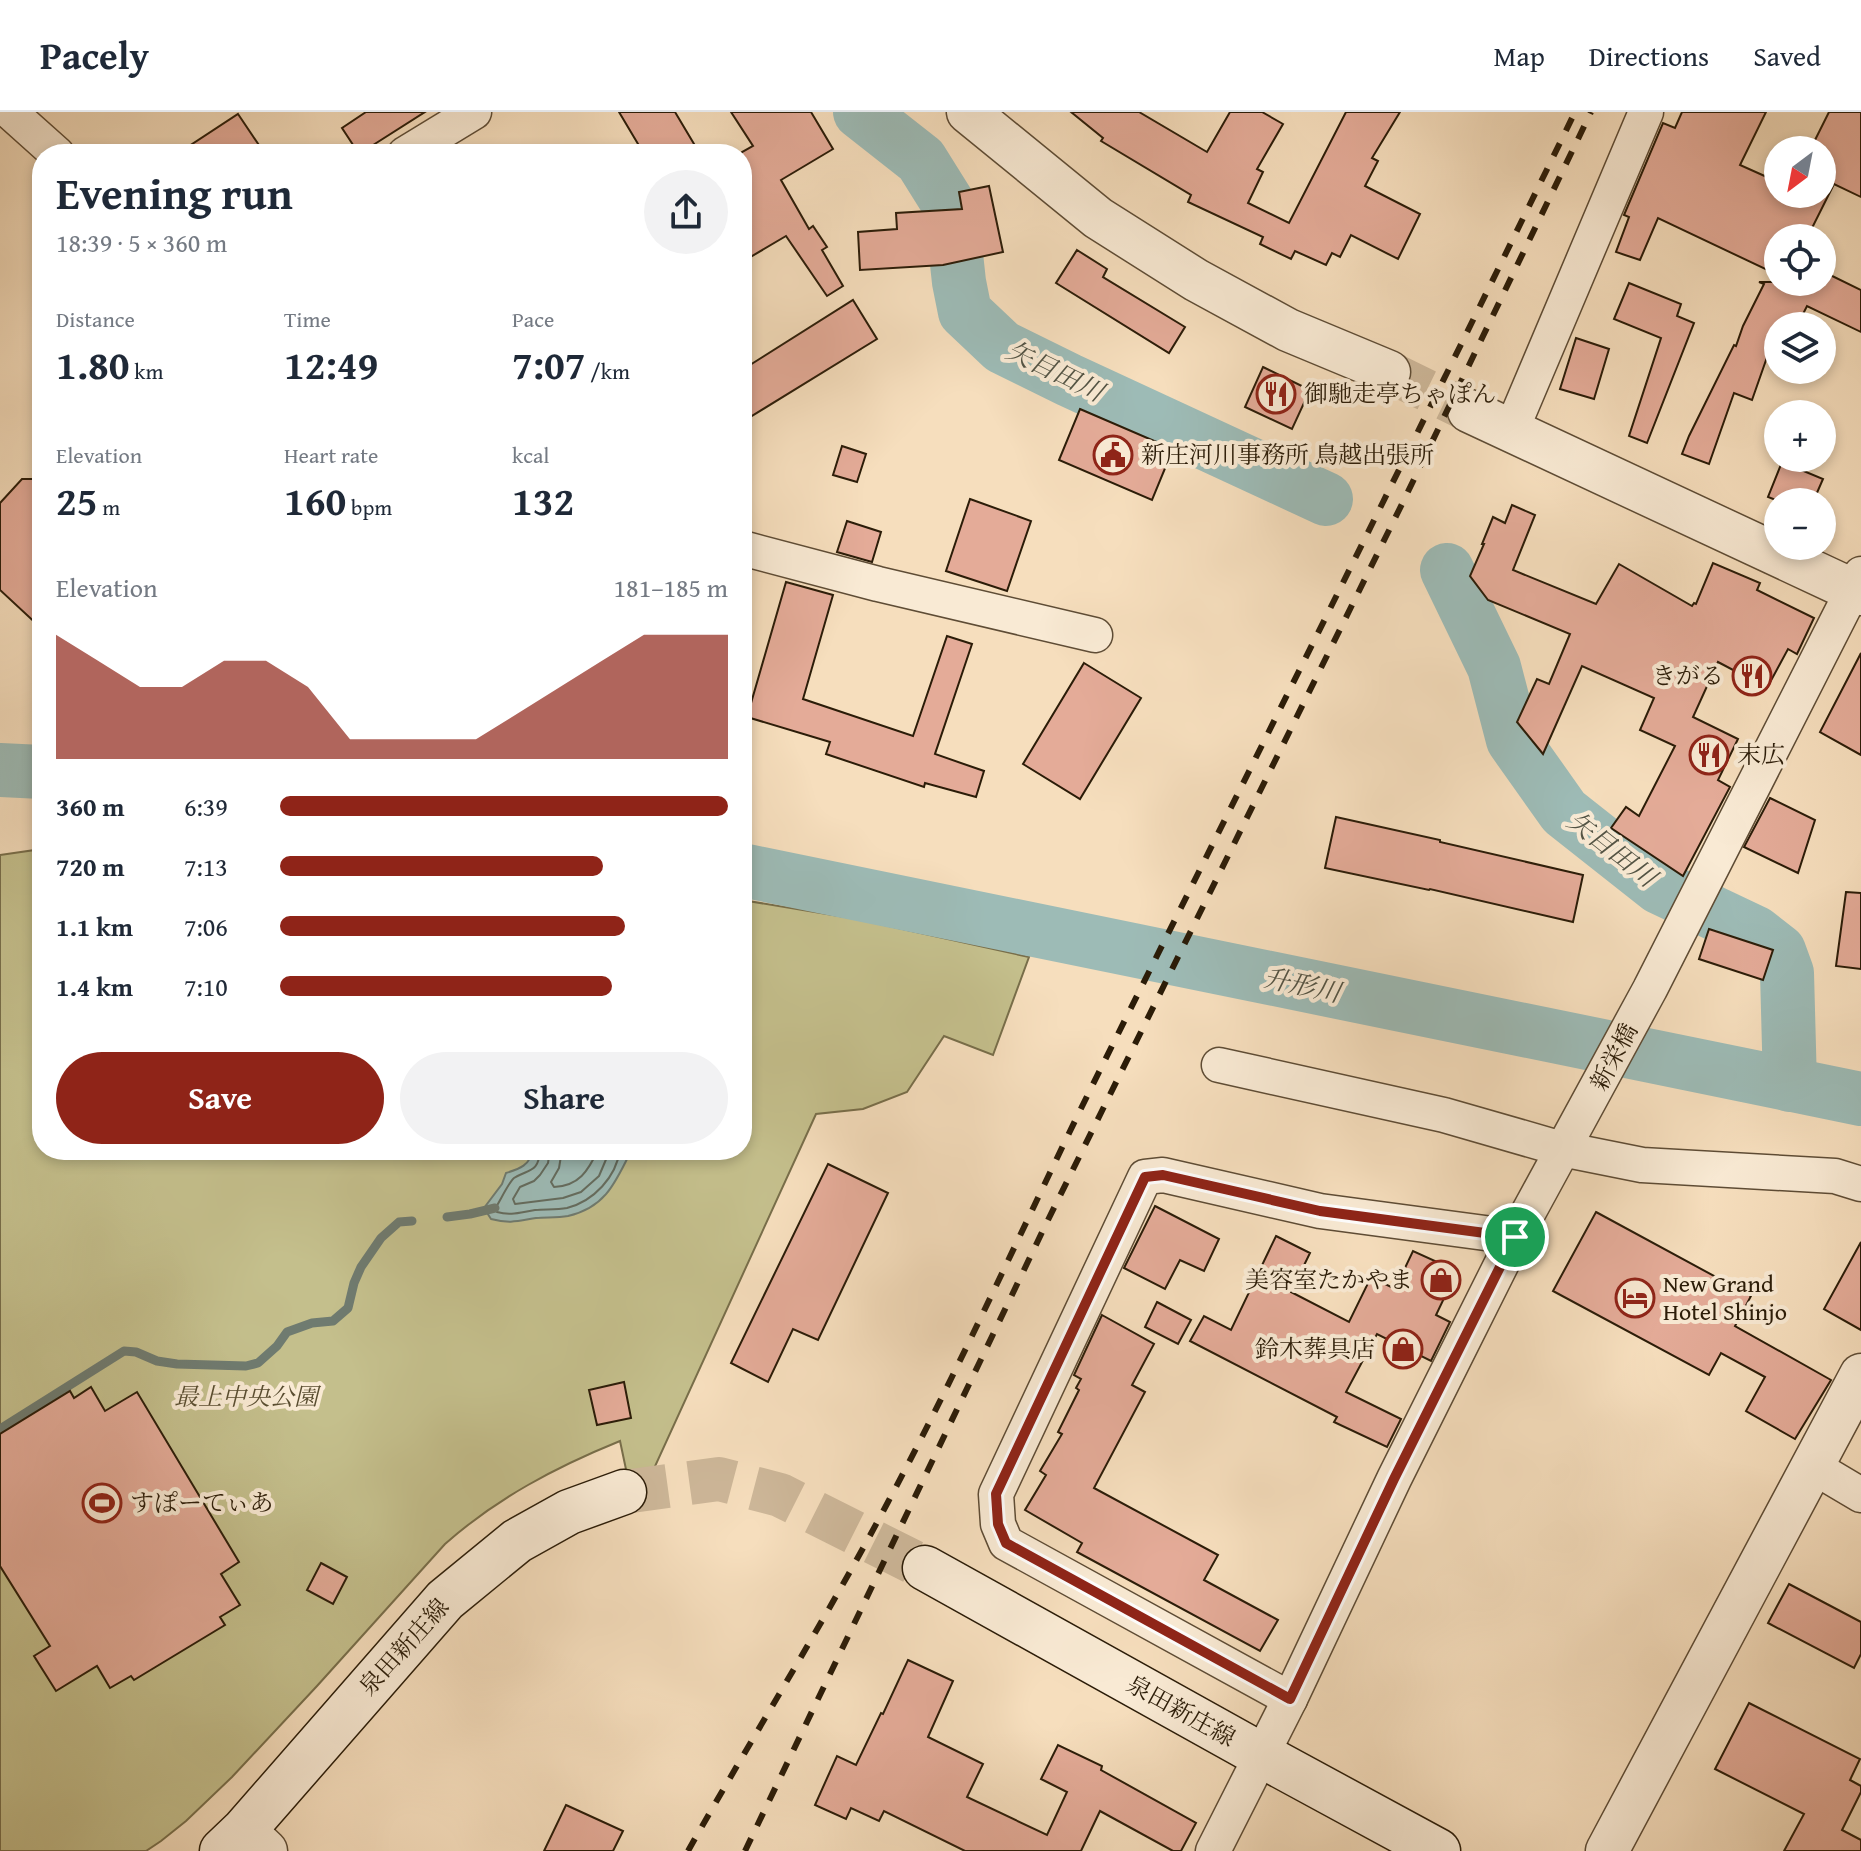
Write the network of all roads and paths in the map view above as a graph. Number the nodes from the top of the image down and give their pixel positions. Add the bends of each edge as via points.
1 (10, 112) edge
2 (474, 112) edge
3 (968, 112) edge
4 (1646, 112) edge
5 (46, 144) edge
6 (421, 144) edge
7 (1389, 372) tunnel mouth
8 (1469, 411) tunnel mouth
9 (1511, 431) junction
10 (752, 551) edge
11 (1858, 586) edge
12 (1095, 635) dead end
13 (1219, 1065) dead end
14 (1570, 1137) junction
15 (1861, 1184) edge
16 (1515, 1237) junction
17 (1861, 1375) edge
18 (1812, 1466) junction
19 (624, 1492) tunnel mouth
20 (1861, 1495) edge
21 (925, 1568) tunnel mouth
22 (1290, 1699) junction
23 (1261, 1755) junction
24 (244, 1844) edge
25 (1213, 1851) edge
26 (1438, 1851) edge
27 (1607, 1851) edge

1 - 5 street
2 - 6 street
3 - 7 street via 1098,218 1196,280 1288,330
4 - 9 street
8 - 9 street
9 - 11 street
10 - 12 street
11 - 14 street, 新栄橋
13 - 14 street
14 - 15 street via 1642,1165 1835,1176
14 - 16 street, 新栄橋
16 - 22 street, 新栄橋
16 - 22 street via 1320,1211 1163,1175 1145,1177 996,1494 998,1524 1006,1543
17 - 18 street
18 - 20 street
18 - 27 street
19 - 24 main road, 泉田新庄線 via 569,1512 517,1541 445,1600
21 - 23 main road, 泉田新庄線
22 - 23 street, 新栄橋
23 - 25 street, 新栄橋
23 - 26 main road, 泉田新庄線

